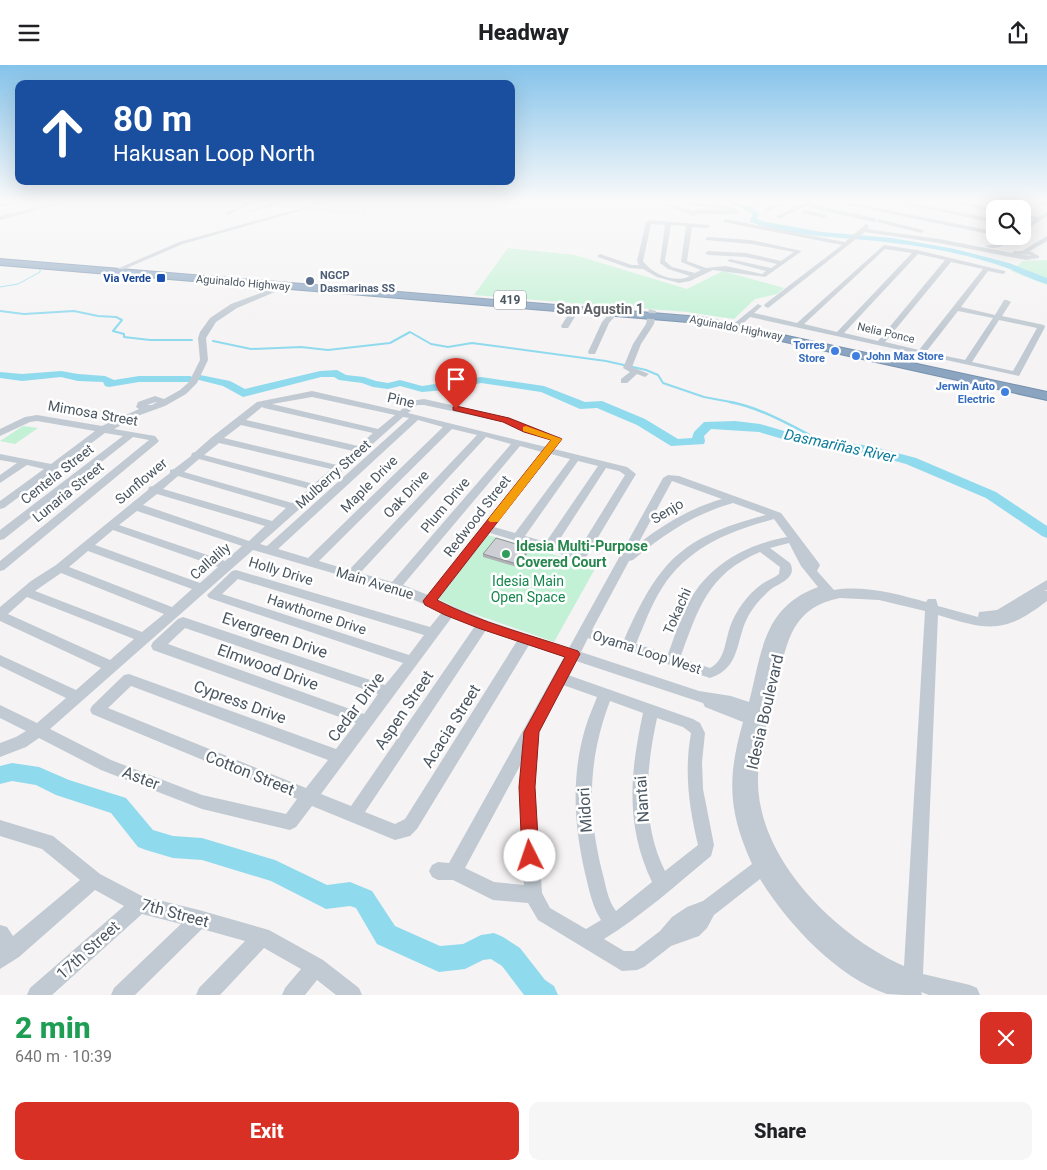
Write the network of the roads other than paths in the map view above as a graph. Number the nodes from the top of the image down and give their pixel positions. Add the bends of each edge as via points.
1 (175, 245) edge
2 (643, 245) edge
3 (665, 245) edge
4 (686, 245) edge
5 (709, 245) edge
6 (730, 245) edge
7 (769, 245) edge
8 (844, 245) edge
9 (975, 245) edge
10 (989, 245) edge
11 (1000, 245) edge
12 (1038, 245) edge
13 (708, 249) junction
14 (995, 249) junction
15 (1029, 251) junction
16 (917, 252) junction
17 (1017, 254) junction
18 (600, 256) dead end
19 (950, 259) junction
20 (0, 261) edge
21 (782, 263) junction
22 (644, 267) junction
23 (987, 268) junction
24 (710, 269) junction
25 (115, 270) junction
26 (773, 270) junction
27 (1004, 272) dead end
28 (696, 276) junction
29 (281, 285) junction
30 (1007, 302) dead end
31 (575, 307) junction
32 (956, 308) junction
33 (614, 310) junction
34 (652, 313) junction
35 (997, 317) junction
36 (745, 322) junction
37 (799, 325) junction
38 (565, 326) dead end
39 (840, 334) junction
40 (880, 343) junction
41 (592, 352) dead end
42 (922, 352) junction
43 (967, 363) junction
44 (631, 368) junction
45 (645, 374) dead end
46 (624, 381) dead end
47 (1047, 391) edge
48 (312, 394) joint
49 (1047, 396) edge
50 (260, 404) junction
51 (400, 413) junction
52 (416, 417) junction
53 (237, 421) junction
54 (450, 425) junction
55 (104, 429) junction
56 (379, 432) junction
57 (0, 433) edge
58 (130, 434) junction
59 (484, 434) junction
60 (154, 439) joint
61 (216, 439) junction
62 (518, 442) junction
63 (358, 449) junction
64 (548, 450) junction
65 (196, 455) junction
66 (0, 457) edge
67 (576, 457) junction
68 (25, 462) junction
69 (604, 464) junction
70 (52, 467) junction
71 (338, 468) junction
72 (174, 472) junction
73 (0, 480) edge
74 (316, 488) junction
75 (154, 489) junction
76 (733, 499) junction
77 (0, 506) edge
78 (134, 506) junction
79 (294, 507) junction
80 (777, 515) junction
81 (273, 525) junction
82 (111, 526) junction
83 (487, 528) junction
84 (0, 536) edge
85 (518, 537) junction
86 (794, 539) junction
87 (250, 545) junction
88 (86, 546) junction
89 (549, 546) junction
90 (760, 547) junction
91 (269, 551) junction
92 (624, 561) junction
93 (310, 563) junction
94 (227, 566) junction
95 (0, 567) edge
96 (60, 568) junction
97 (351, 575) junction
98 (1047, 584) edge
99 (395, 587) junction
100 (201, 588) junction
101 (26, 592) junction
102 (828, 592) junction
103 (213, 595) joint
104 (1047, 595) edge
105 (430, 601) junction
106 (932, 605) junction
107 (449, 612) junction
108 (174, 613) junction
109 (0, 615) edge
110 (483, 624) junction
111 (585, 632) junction
112 (433, 633) junction
113 (144, 638) junction
114 (526, 638) junction
115 (158, 646) joint
116 (628, 646) junction
117 (573, 654) junction
118 (0, 660) edge
119 (412, 661) junction
120 (672, 661) junction
121 (112, 667) junction
122 (560, 678) junction
123 (388, 693) junction
124 (605, 694) junction
125 (78, 697) junction
126 (97, 710) joint
127 (650, 710) junction
128 (0, 711) edge
129 (756, 716) junction
130 (366, 721) junction
131 (38, 731) junction
132 (531, 732) junction
133 (0, 750) edge
134 (339, 757) junction
135 (309, 797) junction
136 (354, 815) junction
137 (290, 823) joint
138 (0, 828) edge
139 (404, 830) joint
140 (767, 863) junction
141 (94, 880) junction
142 (663, 885) junction
143 (533, 895) junction
144 (138, 904) junction
145 (199, 919) junction
146 (615, 922) junction
147 (0, 934) edge
148 (262, 937) junction
149 (586, 940) junction
150 (6, 955) edge
151 (316, 967) junction
152 (913, 990) edge
153 (37, 995) edge
154 (121, 995) edge
155 (206, 995) edge
156 (292, 995) edge
157 (352, 995) edge
158 (970, 995) edge

1 - 25 street
2 - 22 street via 640,261
3 - 28 street via 662,262 670,268
4 - 24 street via 684,262
5 - 13 street
6 - 13 street
7 - 21 street via 799,251
8 - 36 street
9 - 14 street
10 - 14 street
11 - 14 street
12 - 15 street
13 - 21 street
13 - 24 street
13 - 26 street via 738,262
14 - 17 street
15 - 17 street
15 - 17 street via 1037,257 1030,259
16 - 19 street
16 - 37 street via 884,247
16 - 39 street
18 - 22 street via 631,267
19 - 23 street
19 - 40 street
20 - 25 highway, Aguinaldo Highway / 419
21 - 26 street
22 - 28 street via 680,281
23 - 27 street
23 - 32 street
24 - 26 street via 734,270 763,277
24 - 28 street
25 - 29 highway, Aguinaldo Highway / 419
29 - 31 highway, Aguinaldo Highway / 419
29 - 55 street via 226,310 209,324 202,338 205,355 198,374 183,392 145,407
30 - 35 street
31 - 33 highway, Aguinaldo Highway / 419
31 - 38 street
32 - 35 street
32 - 42 street
33 - 34 highway, Aguinaldo Highway / 419
33 - 41 street
34 - 36 highway, Aguinaldo Highway / 419
34 - 44 street via 650,324 637,345
35 - 43 street
35 - 43 street, Nelia Ponce via 1041,327 1016,374
36 - 37 street, Nelia Ponce
36 - 47 highway, Aguinaldo Highway / 419
36 - 49 highway, Aguinaldo Highway / 419
37 - 39 street, Nelia Ponce
39 - 40 street, Nelia Ponce
40 - 42 street, Nelia Ponce
42 - 43 street, Nelia Ponce
44 - 45 street
44 - 46 street
48 - 50 street, Sunflower
48 - 51 street, Pine
50 - 53 street, Sunflower
50 - 56 street
51 - 52 street, Pine
51 - 56 street, Callalily
51 - 64 street, Callalily via 414,403 424,402 506,420 558,439
52 - 54 street, Pine
52 - 91 street, Mulberry Street
53 - 61 street, Sunflower
53 - 63 street
54 - 59 street, Pine
54 - 93 street, Maple Drive
55 - 57 street, Mimosa Street via 33,418
55 - 58 street, Mimosa Street
55 - 70 street
56 - 63 street, Callalily
58 - 60 street, Mimosa Street
58 - 84 street, Centela Street
59 - 62 street, Pine
59 - 97 street, Oak Drive
60 - 95 street, Lunaria Street
61 - 65 street, Sunflower
61 - 71 street
62 - 64 street, Pine
62 - 99 street, Plum Drive
63 - 71 street, Callalily
64 - 67 street, Pine
64 - 83 street, Redwood Street
65 - 72 street, Sunflower
65 - 74 street
66 - 68 street
67 - 69 street, Pine
67 - 85 street
68 - 70 street
68 - 73 street
69 - 89 street
69 - 89 street, Pine via 629,472 630,476 581,555
70 - 77 street
71 - 74 street, Callalily
72 - 75 street, Sunflower
72 - 79 street
74 - 79 street, Callalily
75 - 78 street, Sunflower
75 - 81 street
76 - 80 street
76 - 92 street, Senjo via 684,517 663,529
76 - 92 street via 668,478
78 - 82 street, Sunflower
78 - 87 street, Main Avenue
79 - 81 street, Callalily
80 - 86 street
80 - 116 street via 713,535 677,561 658,584
81 - 87 street, Callalily
82 - 88 street, Sunflower
82 - 94 street
83 - 85 street
83 - 105 street, Redwood Street
85 - 89 street
86 - 90 street, Tokachi
86 - 102 street via 798,555
87 - 91 street, Main Avenue
87 - 94 street, Callalily
88 - 96 street, Sunflower
88 - 100 street
90 - 120 street, Tokachi via 742,555 706,586 696,601
90 - 120 street, Oyama Loop West via 786,566 785,575 749,603 738,623 726,663 718,671 710,673
91 - 93 street, Main Avenue
92 - 111 street
93 - 97 street, Main Avenue
94 - 100 street, Callalily
96 - 101 street, Sunflower
96 - 108 street
97 - 99 street, Main Avenue
98 - 106 street, Idesia Boulevard via 994,615 977,615
99 - 105 street, Main Avenue
100 - 108 street, Callalily
101 - 109 street, Sunflower
101 - 113 street
102 - 106 street, Idesia Boulevard via 874,595
102 - 129 street, Idesia Boulevard via 791,620
103 - 112 street, Holly Drive via 236,573
103 - 119 street, Hawthorne Drive
104 - 106 street, Idesia Boulevard via 1020,614 1001,622 977,621
105 - 107 street, Main Avenue
106 - 152 street
107 - 110 street, Main Avenue
107 - 112 street, Cedar Drive
108 - 113 street, Callalily
109 - 121 street
110 - 114 street, Main Avenue
110 - 136 street, Aspen Street
111 - 116 street, Oyama Loop West
111 - 117 street
112 - 119 street, Cedar Drive
113 - 121 street, Callalily
114 - 117 street, Main Avenue
114 - 139 street, Acacia Street via 411,824
115 - 123 street, Evergreen Drive via 183,622
115 - 130 street, Elmwood Drive
116 - 120 street, Oyama Loop West
117 - 122 street
117 - 129 street, Main Avenue via 699,697 715,707
118 - 125 street
119 - 123 street, Cedar Drive
121 - 125 street, Callalily
122 - 124 street
122 - 132 street
123 - 130 street, Cedar Drive
124 - 127 street
124 - 146 street, Midori via 591,733 583,781 583,806 594,875 605,913
125 - 131 street, Callalily
126 - 134 street, Cypress Drive via 129,679
126 - 135 street, Cotton Street
127 - 142 street, Nantai via 639,775 639,801 652,867
127 - 142 street via 695,727 698,733 693,783 705,850
128 - 131 street, Aster
129 - 140 street, Idesia Boulevard via 741,759 739,785 747,835
130 - 134 street, Cedar Drive
131 - 133 street, Callalily
131 - 137 street, Aster via 106,765 202,802
132 - 143 street via 527,787
132 - 143 street via 446,872 493,891
134 - 135 street, Cedar Drive
135 - 136 street, Cotton Street
135 - 137 street, Cedar Drive
136 - 139 street, Cotton Street via 395,832
138 - 141 street, 7th Street via 47,842
140 - 149 street via 708,909 701,923 688,933 668,938 636,960 622,961
140 - 152 street, Idesia Boulevard via 834,932
141 - 144 street, 7th Street
141 - 150 street
142 - 146 street
143 - 149 street via 544,914
144 - 145 street, 7th Street
144 - 153 street, 17th Street
145 - 148 street, 7th Street
145 - 154 street
146 - 149 street
147 - 150 street
148 - 151 street, 7th Street
148 - 155 street
151 - 156 street
151 - 157 street, 7th Street
152 - 158 street, Idesia Boulevard via 938,989

